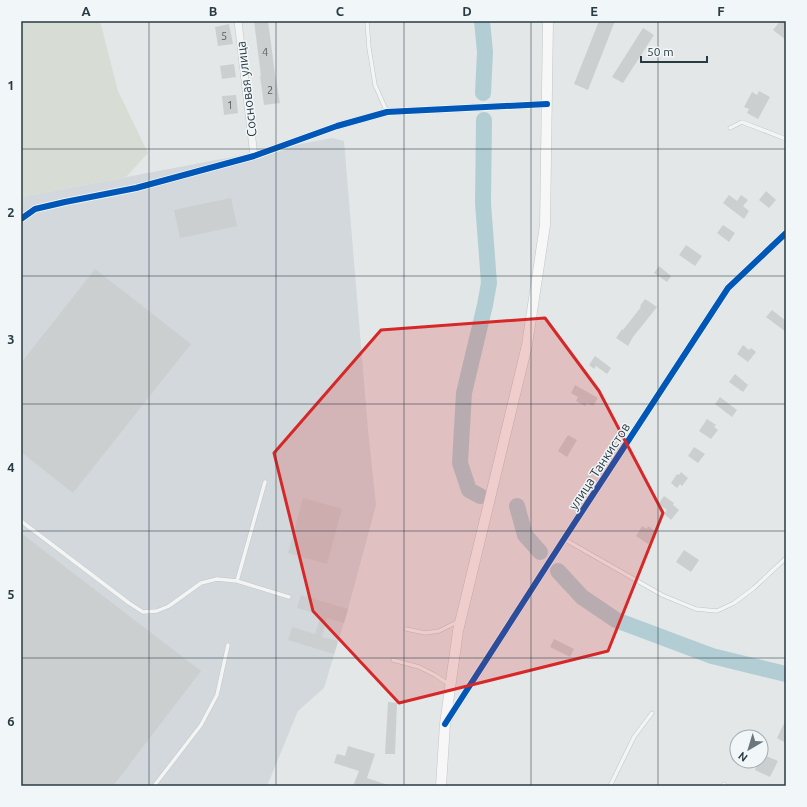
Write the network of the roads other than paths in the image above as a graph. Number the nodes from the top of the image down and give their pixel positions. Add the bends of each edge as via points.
1 (238, 21) edge
2 (367, 21) edge
3 (548, 21) edge
4 (547, 104) junction
5 (387, 112) junction
6 (730, 128) dead end
7 (786, 139) edge
8 (254, 156) junction
9 (21, 219) edge
10 (786, 233) edge
11 (265, 482) dead end
12 (21, 521) edge
13 (564, 540) junction
14 (786, 558) edge
15 (237, 581) junction
16 (290, 597) dead end
17 (460, 621) junction
18 (406, 629) dead end
19 (228, 645) dead end
20 (393, 660) dead end
21 (450, 686) junction
22 (652, 713) dead end
23 (446, 724) junction
24 (154, 786) edge
25 (441, 786) edge
26 (610, 786) edge

1 - 8 street, Сосновая улица
2 - 5 lane via 375,85
3 - 4 main road
4 - 5 street
4 - 17 main road via 545,226 527,345
5 - 8 street via 337,126
6 - 7 lane via 742,122
8 - 9 street via 136,188 35,209
10 - 13 street, улица Танкистов via 728,288
11 - 15 lane
12 - 15 lane via 143,612 157,611 168,606 201,583 216,579
13 - 14 lane via 662,595 703,610 717,611 734,603
13 - 23 street, улица Танкистов
15 - 16 lane
17 - 18 lane via 439,631 425,633
17 - 21 main road
19 - 24 lane via 216,695 201,726
20 - 21 lane via 419,667
21 - 23 main road
22 - 26 lane via 634,737
23 - 25 main road

